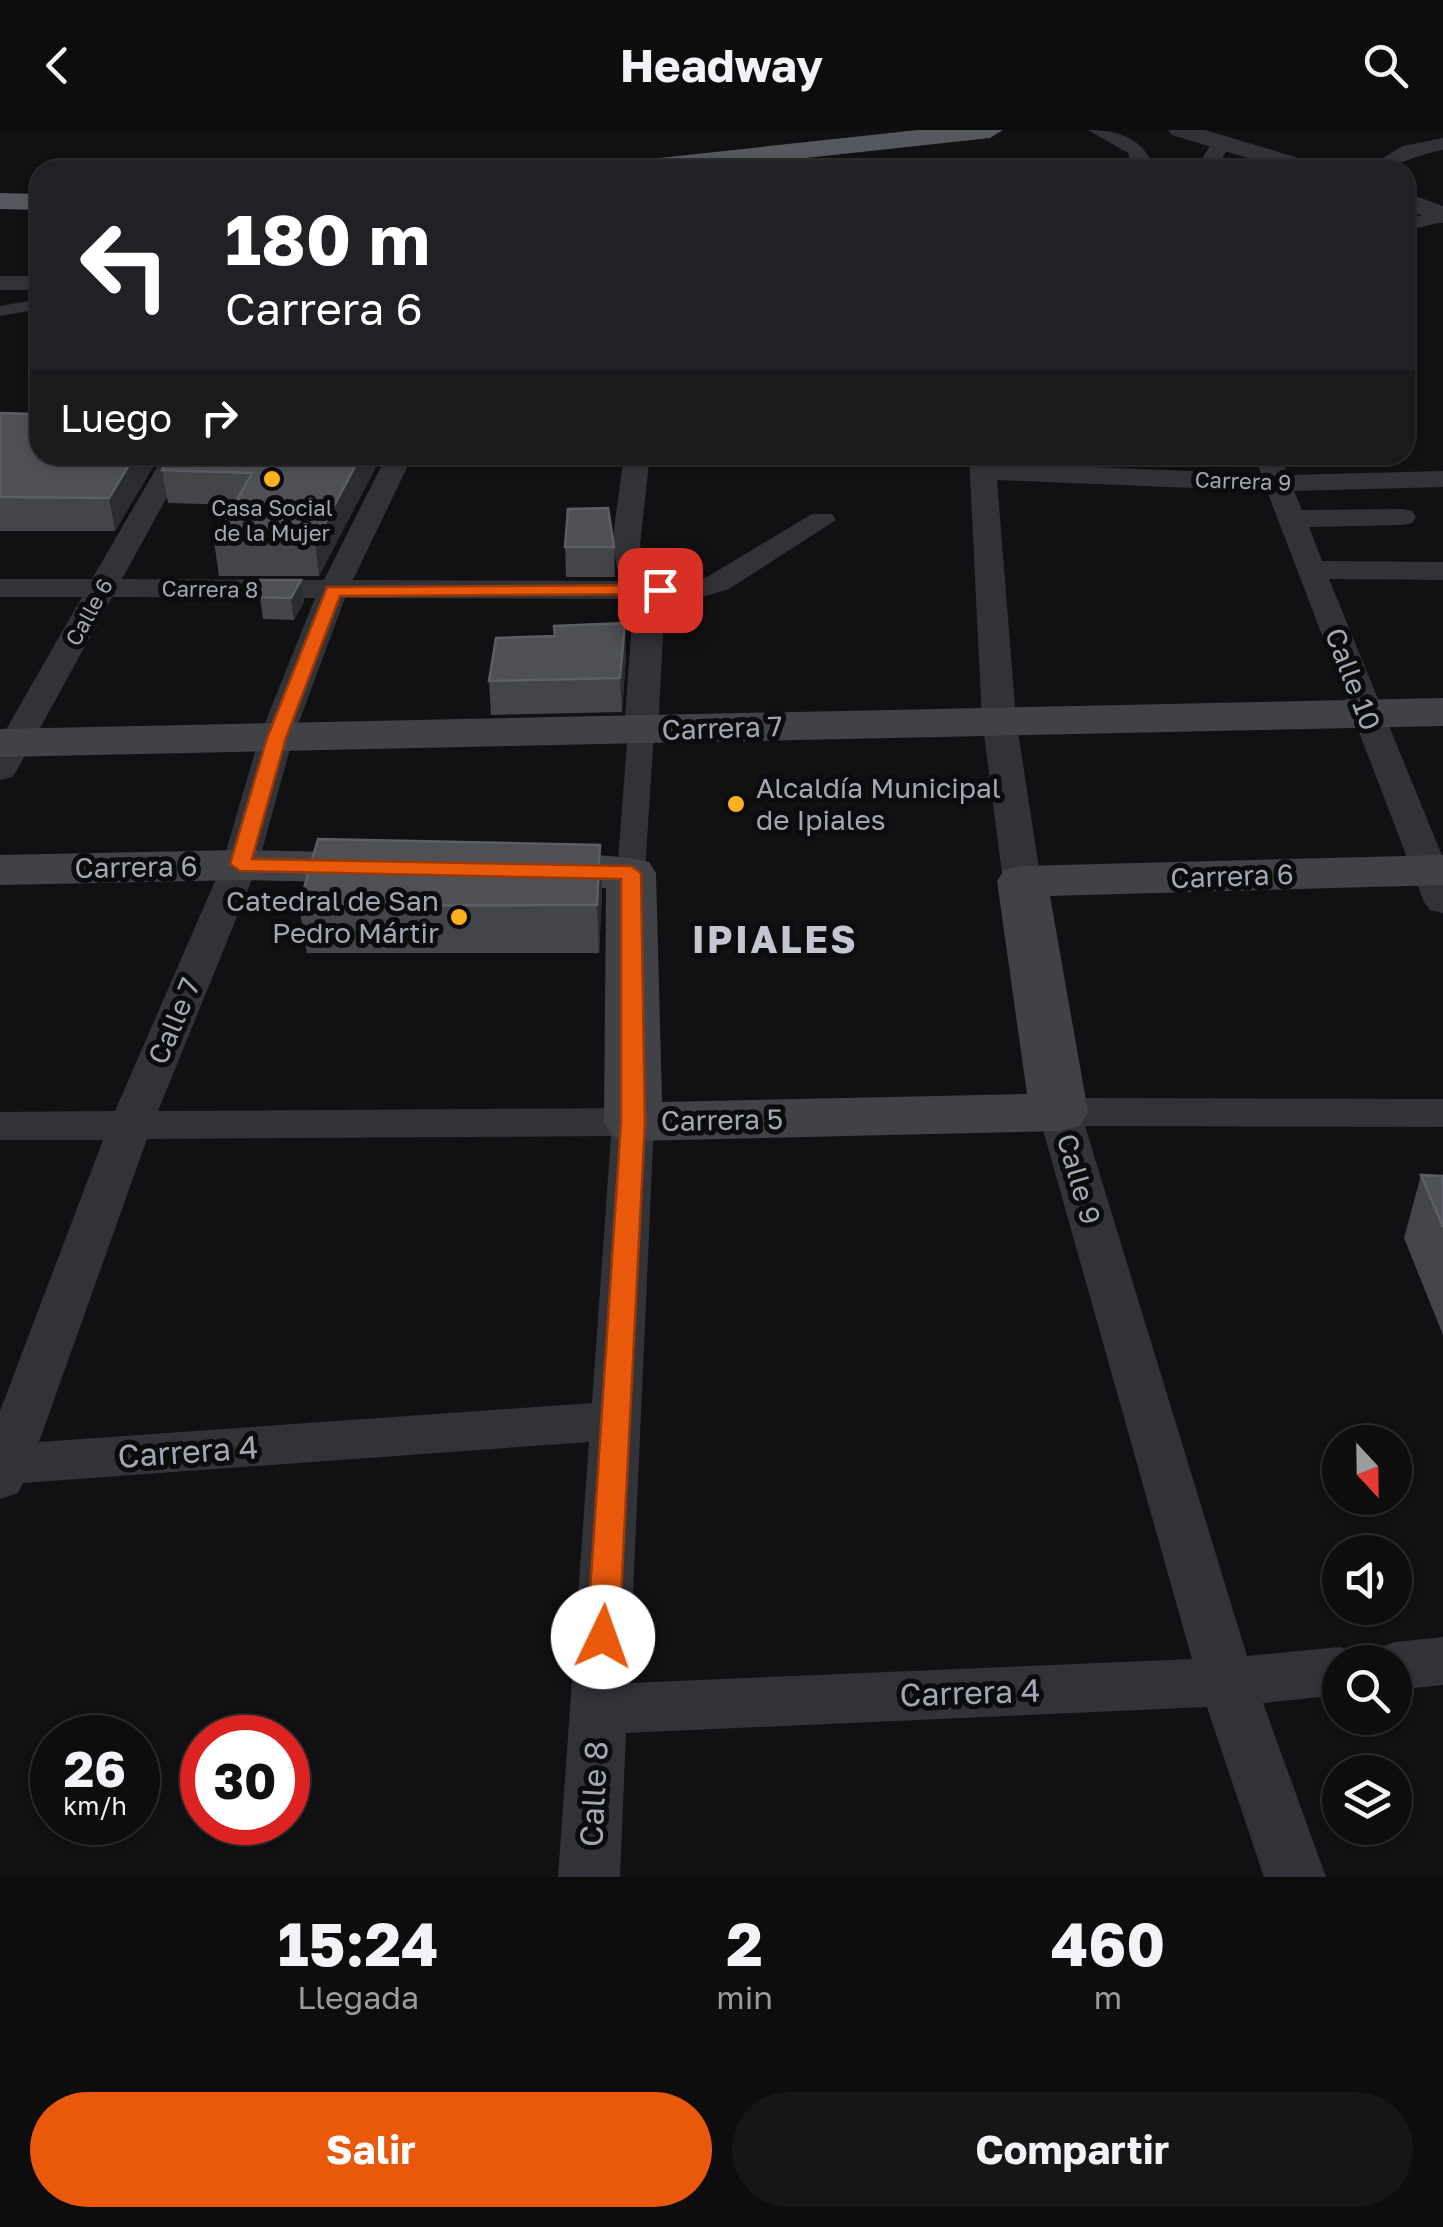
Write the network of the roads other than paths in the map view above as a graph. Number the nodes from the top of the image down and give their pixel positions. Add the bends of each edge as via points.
1 (990, 130) edge
2 (1097, 130) edge
3 (1180, 130) edge
4 (1220, 144) junction
5 (1438, 146) edge
6 (714, 160) edge
7 (1141, 160) edge
8 (1211, 160) edge
9 (1277, 160) edge
10 (1400, 160) edge
11 (0, 201) edge
12 (30, 202) edge
13 (1415, 204) edge
14 (1443, 215) edge
15 (1415, 222) edge
16 (0, 283) edge
17 (30, 284) edge
18 (30, 306) edge
19 (0, 311) edge
20 (172, 465) edge
21 (395, 465) edge
22 (636, 465) edge
23 (982, 465) edge
24 (1079, 465) edge
25 (1272, 469) edge
26 (1443, 479) edge
27 (1402, 517) dead end
28 (1292, 518) junction
29 (822, 520) dead end
30 (1311, 570) junction
31 (1443, 571) edge
32 (0, 588) edge
33 (102, 588) junction
34 (334, 591) junction
35 (649, 591) junction
36 (1365, 712) junction
37 (1443, 712) edge
38 (999, 718) junction
39 (641, 731) junction
40 (276, 738) junction
41 (5, 752) edge
42 (240, 864) junction
43 (0, 870) edge
44 (631, 873) junction
45 (1022, 881) junction
46 (1439, 881) edge
47 (1059, 1112) junction
48 (1443, 1114) edge
49 (633, 1122) junction
50 (0, 1126) edge
51 (130, 1126) junction
52 (616, 1421) junction
53 (2, 1470) edge
54 (1443, 1661) edge
55 (1412, 1664) edge
56 (1322, 1673) edge
57 (1227, 1682) junction
58 (599, 1709) junction
59 (589, 1877) edge
60 (1295, 1877) edge

1 - 6 highway
2 - 7 street via 1136,150
3 - 4 street
4 - 8 street
4 - 9 street
5 - 10 street
11 - 12 highway
13 - 14 street
14 - 15 street
16 - 17 street
18 - 19 street
20 - 33 street, Calle 6
21 - 34 street, Calle 7
22 - 35 street via 626,544
23 - 38 street, Calle 9
24 - 25 street, Carrera 9
25 - 26 street, Carrera 9
25 - 28 street, Calle 10
27 - 28 street
28 - 30 street, Calle 10
29 - 35 street, Carrera 8 via 706,588
30 - 31 street
30 - 36 street, Calle 10
32 - 33 street, Carrera 8
33 - 34 street, Carrera 8
33 - 41 street, Calle 6
34 - 35 street, Carrera 8
34 - 40 street, Calle 7
35 - 39 street
36 - 37 main road, Carrera 7
36 - 38 main road, Carrera 7
36 - 46 street, Calle 10
38 - 39 main road, Carrera 7
38 - 45 street, Calle 9
39 - 40 main road, Carrera 7
39 - 44 street
40 - 41 main road, Carrera 7
40 - 42 street, Calle 7
42 - 43 main road, Carrera 6
42 - 44 main road, Carrera 6
42 - 51 street, Calle 7
44 - 49 main road, Calle 8
45 - 46 main road, Carrera 6
45 - 47 main road, Calle 9
47 - 48 street, Carrera 5
47 - 49 main road, Carrera 5
47 - 57 street, Calle 9
49 - 51 street, Carrera 5
49 - 52 street, Calle 8
50 - 51 street, Carrera 5
51 - 53 street, Calle 7
52 - 53 street, Carrera 4
52 - 58 street, Calle 8
54 - 55 street
56 - 57 street, Carrera 4
57 - 58 street, Carrera 4
57 - 60 street, Calle 9
58 - 59 street, Calle 8

